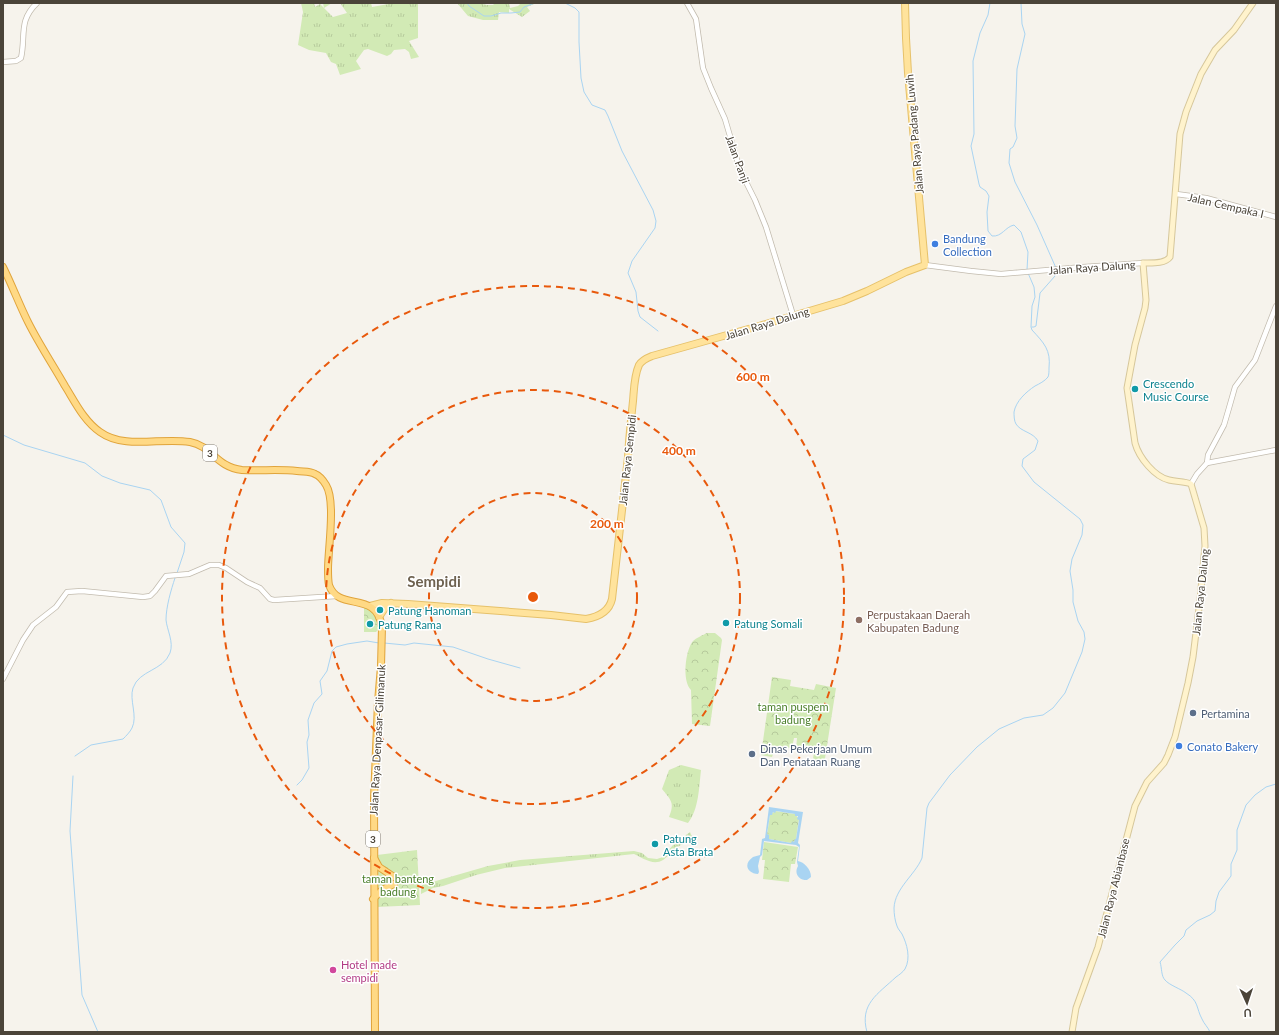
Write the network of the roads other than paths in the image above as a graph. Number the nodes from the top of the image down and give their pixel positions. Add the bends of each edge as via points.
1 (37, 3) edge
2 (687, 3) edge
3 (905, 3) edge
4 (1253, 3) edge
5 (3, 62) edge
6 (1176, 194) junction
7 (1276, 217) edge
8 (1143, 263) junction
9 (925, 265) junction
10 (3, 267) edge
11 (1276, 306) edge
12 (793, 315) junction
13 (693, 345) joint
14 (1276, 450) edge
15 (1207, 463) junction
16 (1191, 484) junction
17 (337, 596) junction
18 (391, 603) junction
19 (370, 606) junction
20 (379, 617) junction
21 (3, 679) edge
22 (1170, 750) joint
23 (373, 857) junction
24 (394, 877) dead end
25 (394, 884) dead end
26 (374, 899) junction
27 (375, 1032) edge
28 (1072, 1032) edge

1 - 5 street via 25,19 21,58
2 - 12 street, Jalan Panji via 696,19 703,68 724,119 737,160 766,226
3 - 9 main road, Jalan Raya Padang Luwih via 908,73
4 - 6 main road via 1234,30 1215,50 1190,99 1180,134
6 - 7 street, Jalan Cempaka I via 1206,198
6 - 8 main road via 1170,257 1164,261
8 - 9 street, Jalan Raya Dalung via 992,274
8 - 16 main road, Jalan Raya Dalung via 1145,308 1127,388 1135,444 1141,456 1160,477
9 - 12 main road, Jalan Raya Dalung via 843,301
10 - 17 highway, 3 via 38,340 78,406 89,422 101,433 121,440 192,442 208,450 225,465 234,468 317,475 327,486 330,497 328,581
11 - 15 street via 1257,356 1234,387 1224,425 1209,453
12 - 13 main road, Jalan Raya Dalung
13 - 18 main road, Jalan Raya Sempidi via 646,358 636,373 609,608 586,619
14 - 15 street
15 - 16 street
16 - 22 main road, Jalan Raya Dalung via 1204,528 1203,573 1188,683
17 - 19 highway
17 - 21 street via 270,599 260,588 215,564 189,574 166,576 150,596 67,592 56,607 33,625
18 - 19 main road, Jalan Raya Sempidi
18 - 20 main road
19 - 20 highway
20 - 23 highway, Jalan Raya Denpasar-Gilimanuk / 3 via 382,627
22 - 28 main road, Jalan Raya Abianbase via 1164,763 1147,782 1136,806 1098,948 1076,1008
23 - 24 highway via 378,867
23 - 26 highway, Jalan Raya Denpasar-Gilimanuk / 3
25 - 26 highway via 382,890
26 - 27 highway, Jalan Raya Denpasar-Gilimanuk / 3

